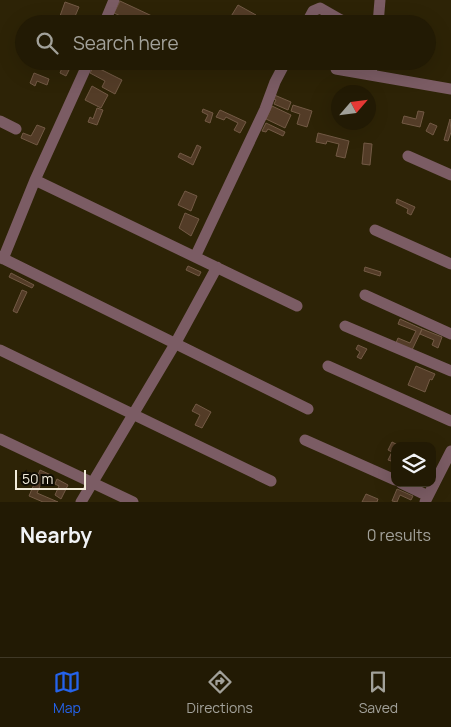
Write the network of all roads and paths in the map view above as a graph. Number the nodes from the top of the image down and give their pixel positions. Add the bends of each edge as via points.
1 (114, 0) edge
2 (380, 0) edge
3 (108, 15) edge
4 (311, 15) edge
5 (334, 15) edge
6 (379, 15) edge
7 (84, 70) edge
8 (281, 70) edge
9 (342, 70) edge
10 (372, 70) edge
11 (371, 75) junction
12 (451, 89) edge
13 (0, 121) edge
14 (16, 129) dead end
15 (408, 156) dead end
16 (451, 175) edge
17 (35, 180) junction
18 (375, 230) dead end
19 (195, 257) junction
20 (2, 258) edge
21 (451, 264) edge
22 (216, 267) junction
23 (365, 295) dead end
24 (297, 306) dead end
25 (345, 326) dead end
26 (451, 334) edge
27 (175, 344) junction
28 (0, 350) edge
29 (328, 366) dead end
30 (451, 371) edge
31 (308, 408) dead end
32 (132, 415) junction
33 (451, 421) edge
34 (0, 439) edge
35 (306, 440) dead end
36 (451, 451) edge
37 (391, 478) edge
38 (92, 481) junction
39 (271, 481) dead end
40 (407, 487) edge
41 (428, 500) edge
42 (81, 502) edge
43 (133, 502) edge

1 - 3 street
2 - 6 street
4 - 5 street via 320,8
7 - 17 street
8 - 19 street
9 - 11 street
10 - 11 street
11 - 12 street
13 - 14 street
15 - 16 street
17 - 19 street
17 - 20 street
18 - 21 street
19 - 22 street
20 - 27 street
22 - 24 street
22 - 27 street
23 - 26 street
25 - 30 street
27 - 31 street
27 - 32 street
28 - 32 street
29 - 33 street
32 - 38 street
32 - 39 street
34 - 38 street
35 - 37 street
36 - 41 street
38 - 42 street
38 - 43 street
40 - 41 street

